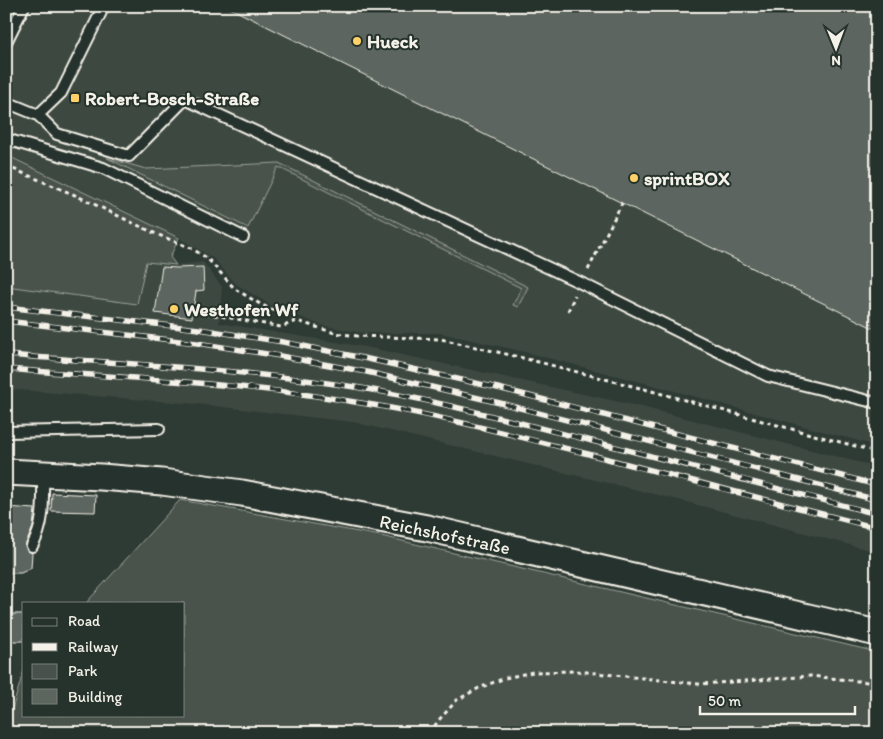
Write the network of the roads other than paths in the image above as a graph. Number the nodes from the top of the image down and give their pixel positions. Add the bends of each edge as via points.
1 (24, 6) edge
2 (104, 6) edge
3 (6, 42) edge
4 (6, 102) edge
5 (38, 115) junction
6 (6, 139) edge
7 (243, 237) dead end
8 (877, 403) edge
9 (159, 430) dead end
10 (6, 432) edge
11 (6, 472) edge
12 (43, 473) junction
13 (32, 546) dead end
14 (877, 633) edge

1 - 3 lane
2 - 5 lane via 61,93
4 - 5 lane
5 - 8 lane via 57,134 129,156 185,99 581,283 768,376
6 - 7 lane via 102,168
9 - 10 lane
11 - 12 street, Reichshofstraße
12 - 13 lane via 42,513 38,537
12 - 14 street, Reichshofstraße via 162,482 242,493 437,530

